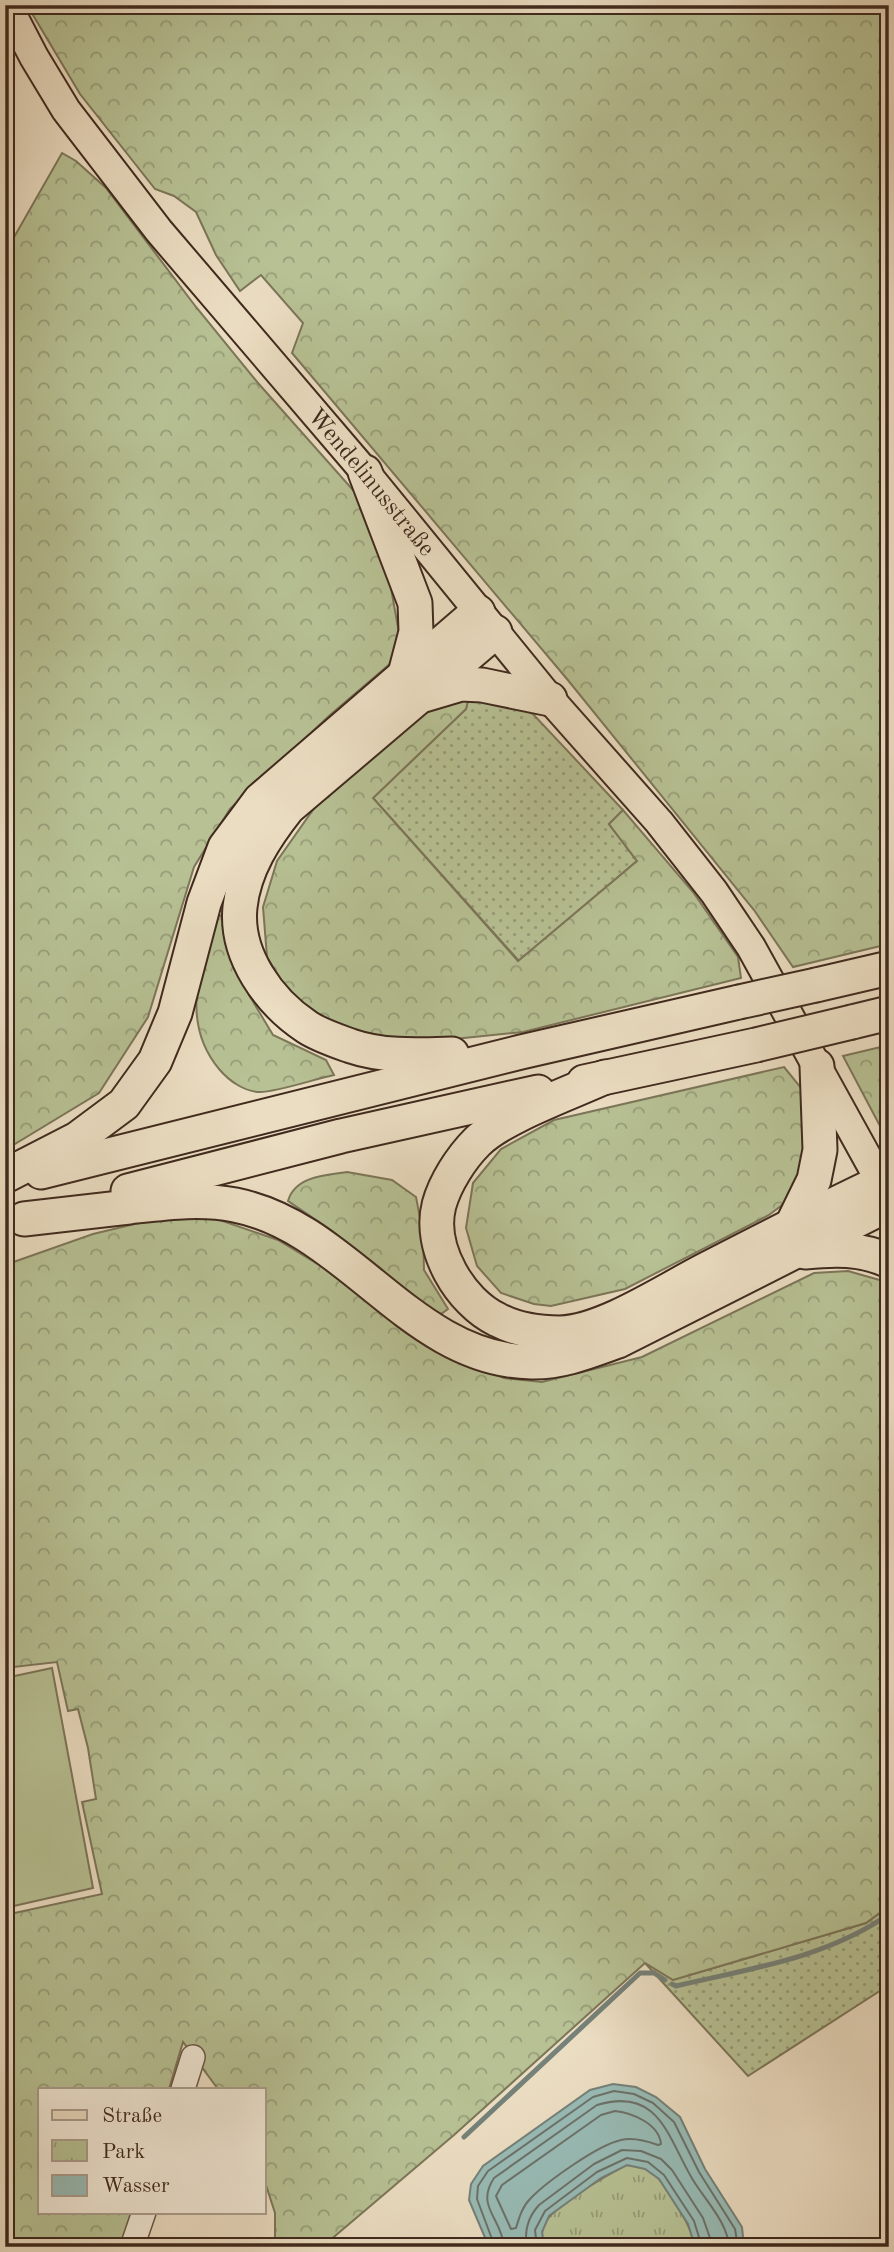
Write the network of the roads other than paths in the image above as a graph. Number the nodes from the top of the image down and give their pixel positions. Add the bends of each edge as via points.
1 (7, 5) edge
2 (365, 472) junction
3 (487, 622) junction
4 (411, 685) junction
5 (550, 699) junction
6 (889, 968) edge
7 (889, 1013) edge
8 (520, 1052) junction
9 (817, 1066) junction
10 (605, 1077) junction
11 (5, 1178) edge
12 (886, 1194) edge
13 (14, 1221) edge
14 (792, 1239) junction
15 (889, 1261) edge
16 (193, 2057) dead end
17 (183, 2088) edge
18 (143, 2214) edge
19 (132, 2247) edge

1 - 2 main road, Wendelinusstraße via 66,110 103,160
2 - 3 main road, Wendelinusstraße
2 - 4 highway via 415,603
3 - 4 highway
3 - 5 main road, Wendelinusstraße
4 - 5 highway via 482,685
4 - 8 highway via 265,836 240,908 243,942 257,977 276,1001 308,1028 353,1047 405,1056
4 - 11 highway via 260,800 225,847 204,903 175,1013 155,1061 124,1104 77,1139
5 - 9 main road, Wendelinusstraße via 714,892 751,947
6 - 8 highway, bridge
7 - 10 highway, bridge
8 - 11 highway
9 - 12 main road, Wendelinusstraße
9 - 14 highway via 820,1150
10 - 13 highway via 341,1136
10 - 14 highway via 510,1120 478,1141 453,1173 439,1206 438,1238 447,1266 469,1300 496,1320 524,1330 562,1333 600,1325
12 - 14 highway
13 - 14 highway via 194,1200 236,1205 316,1240 431,1329 485,1357 531,1362 570,1358 618,1341
14 - 15 highway
16 - 17 street
18 - 19 street

